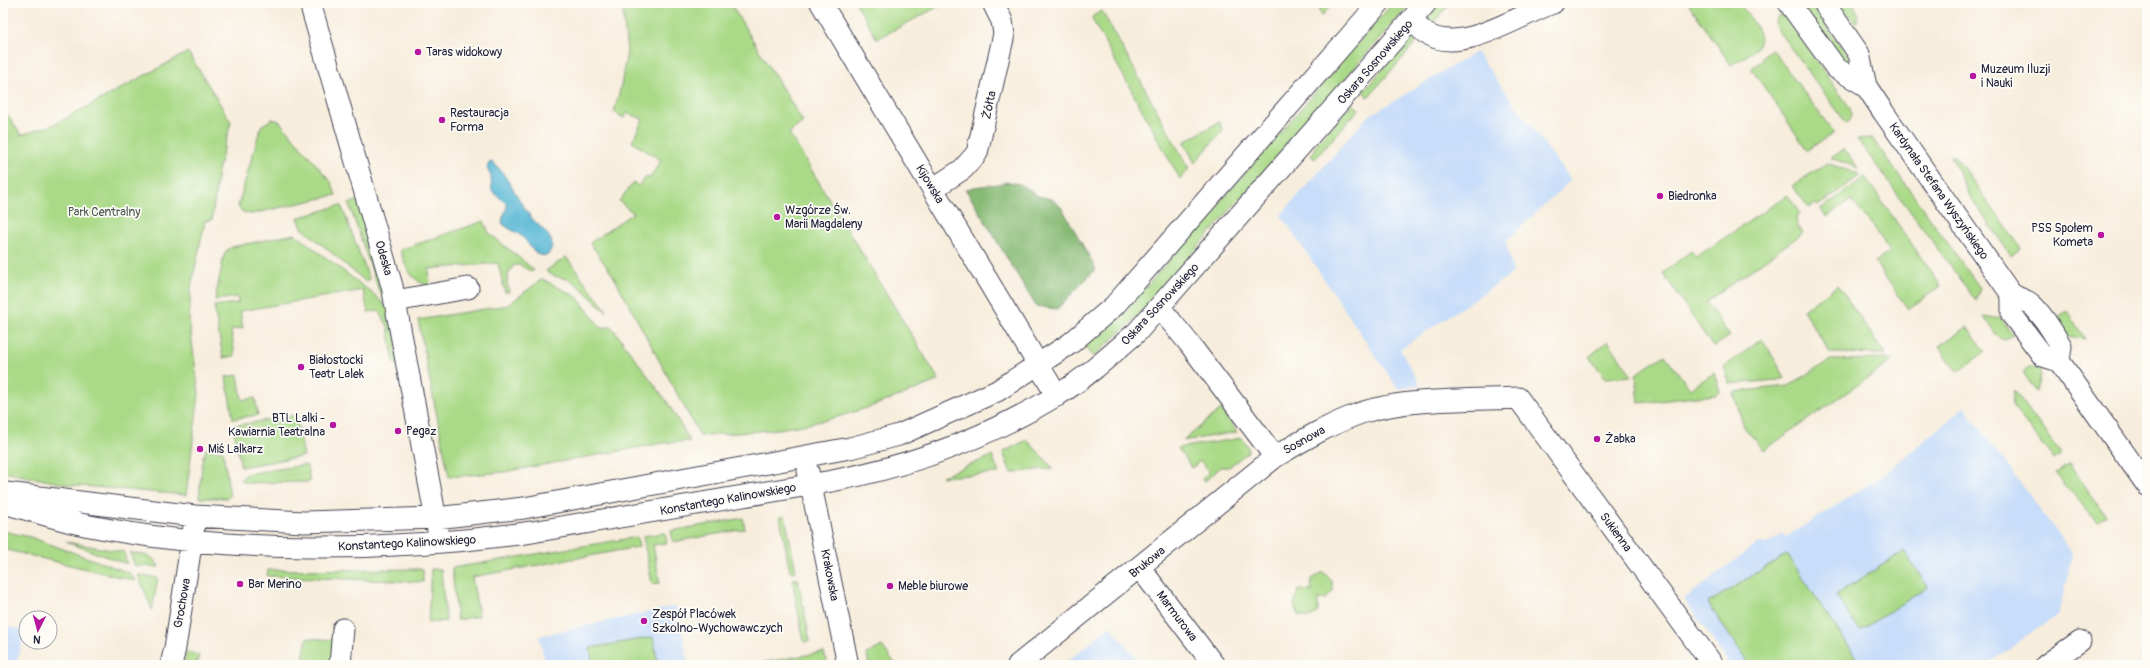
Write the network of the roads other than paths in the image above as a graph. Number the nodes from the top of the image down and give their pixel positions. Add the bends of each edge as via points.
1 (310, 3) edge
2 (821, 3) edge
3 (993, 3) edge
4 (1379, 3) edge
5 (1426, 3) edge
6 (1553, 3) edge
7 (1789, 3) edge
8 (1824, 3) edge
9 (1411, 20) junction
10 (1866, 86) junction
11 (934, 188) junction
12 (468, 288) dead end
13 (395, 301) junction
14 (1160, 308) junction
15 (1038, 366) junction
16 (1057, 396) junction
17 (1518, 398) joint
18 (805, 456) junction
19 (1275, 457) junction
20 (811, 484) junction
21 (2147, 484) edge
22 (3, 492) edge
23 (3, 503) edge
24 (195, 516) junction
25 (436, 518) junction
26 (193, 540) junction
27 (441, 542) junction
28 (1140, 568) junction
29 (343, 629) dead end
30 (2080, 641) dead end
31 (170, 665) edge
32 (340, 665) edge
33 (848, 665) edge
34 (1018, 665) edge
35 (1214, 665) edge
36 (1713, 665) edge
37 (2046, 665) edge

1 - 13 street, Odeska
2 - 11 street, Kijowska
3 - 11 street, Żółta via 1002,21 1004,34 977,153 963,169
4 - 15 street via 1114,306 1071,343
5 - 9 street, Oskara Sosnowskiego
6 - 9 street via 1469,39 1446,41 1427,34
7 - 10 street, Kardynała Stefana Wyszyńskiego via 1836,68
8 - 10 street, Kardynała Stefana Wyszyńskiego via 1859,54
9 - 14 street, Oskara Sosnowskiego
10 - 21 street, Kardynała Stefana Wyszyńskiego via 2012,296 2030,303 2053,332 2061,346 2059,361
11 - 15 street, Kijowska
12 - 13 street
13 - 25 street, Odeska
14 - 16 street, Oskara Sosnowskiego via 1114,352
14 - 19 street, Sosnowa
15 - 16 street, Kijowska
15 - 18 street via 997,391 899,435 850,448
16 - 20 street, Oskara Sosnowskiego via 1000,427 932,454 858,476
17 - 19 street, Sosnowa via 1399,405 1363,413 1318,430
17 - 36 street, Sukienna
18 - 20 street, Krakowska
18 - 25 street, Konstantego Kalinowskiego via 524,508
19 - 28 street, Brukowa
20 - 27 street, Konstantego Kalinowskiego via 532,532
20 - 33 street, Krakowska
22 - 24 street, Konstantego Kalinowskiego
23 - 26 street, Konstantego Kalinowskiego via 90,526
24 - 25 street, Konstantego Kalinowskiego via 304,522
24 - 26 street, Grochowa
25 - 27 street, Odeska
26 - 27 street, Konstantego Kalinowskiego via 309,547
26 - 31 street, Grochowa
28 - 34 street, Brukowa
28 - 35 street, Marmurowa
29 - 32 street
30 - 37 street

